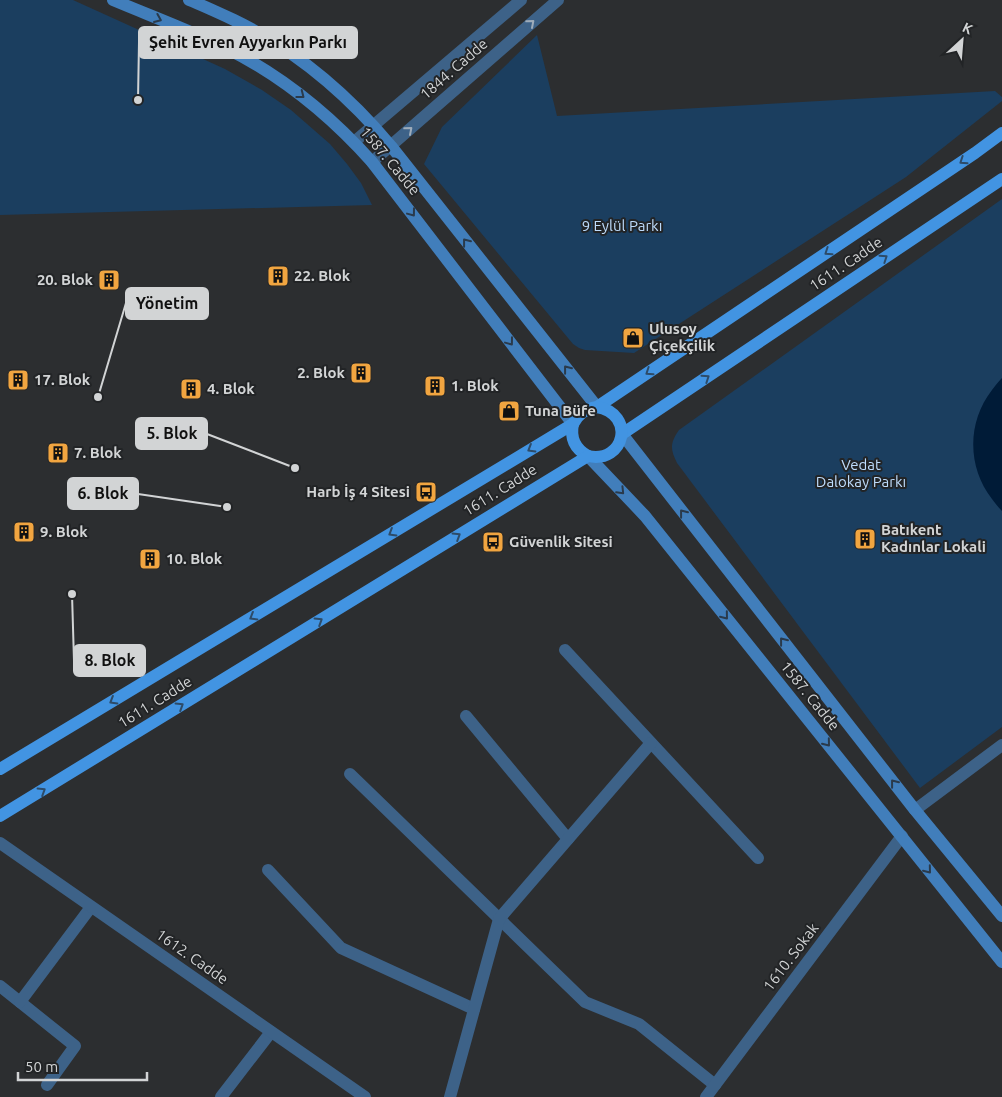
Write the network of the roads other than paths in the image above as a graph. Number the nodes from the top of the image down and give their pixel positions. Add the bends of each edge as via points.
1 (113, 0) edge
2 (189, 0) edge
3 (521, 0) edge
4 (558, 0) edge
5 (215, 5) edge
6 (374, 126) junction
7 (1002, 132) edge
8 (354, 142) junction
9 (391, 146) junction
10 (372, 162) junction
11 (1002, 179) edge
12 (597, 407) junction
13 (573, 424) junction
14 (622, 434) junction
15 (588, 456) junction
16 (565, 650) dead end
17 (466, 716) dead end
18 (651, 743) junction
19 (1002, 745) edge
20 (0, 769) edge
21 (350, 774) dead end
22 (915, 810) junction
23 (0, 816) edge
24 (902, 836) junction
25 (568, 838) junction
26 (0, 843) edge
27 (758, 858) dead end
28 (268, 870) dead end
29 (91, 907) junction
30 (1002, 916) edge
31 (499, 918) junction
32 (1002, 962) edge
33 (0, 986) edge
34 (20, 1002) junction
35 (474, 1009) junction
36 (271, 1032) junction
37 (47, 1085) dead end
38 (715, 1085) junction
39 (221, 1097) edge
40 (365, 1097) edge
41 (450, 1097) edge
42 (706, 1097) edge

1 -> 8 main road, 1587. Cadde via 202,37 262,68 309,101
2 - 5 main road, 1587. Cadde
3 - 6 street, 1844. Cadde
9 -> 4 street, 1844. Cadde
5 - 6 main road, 1587. Cadde via 304,63
6 - 8 street, 1844. Cadde
6 - 9 main road, 1587. Cadde
7 -> 12 main road, 1611. Cadde
8 - 10 main road, 1587. Cadde
9 - 10 street, 1844. Cadde
12 -> 9 main road, 1587. Cadde
10 -> 13 main road, 1587. Cadde
14 -> 11 main road, 1611. Cadde
12 - 13 main road, 1611. Cadde via 582,412
12 - 14 main road via 618,419
13 - 15 main road via 573,440
13 -> 20 main road, 1611. Cadde
14 - 15 main road, 1611. Cadde via 611,453
22 -> 14 main road, 1587. Cadde
23 -> 15 main road, 1611. Cadde
15 -> 24 main road, 1587. Cadde via 645,516
16 - 18 street
17 - 25 street
18 - 25 street
18 - 27 street
19 - 22 street
21 - 31 street
22 - 30 main road, 1587. Cadde
24 -> 32 main road, 1587. Cadde
24 - 38 street, 1610. Sokak
25 - 31 street
26 - 29 street, 1612. Cadde
28 - 35 street via 341,948
29 - 34 street
29 - 36 street, 1612. Cadde
31 - 35 street
31 - 38 street via 585,1002 639,1024
33 - 34 street
34 - 37 street via 75,1046
35 - 41 street
36 - 39 street
36 - 40 street, 1612. Cadde
38 - 42 street, 1610. Sokak

